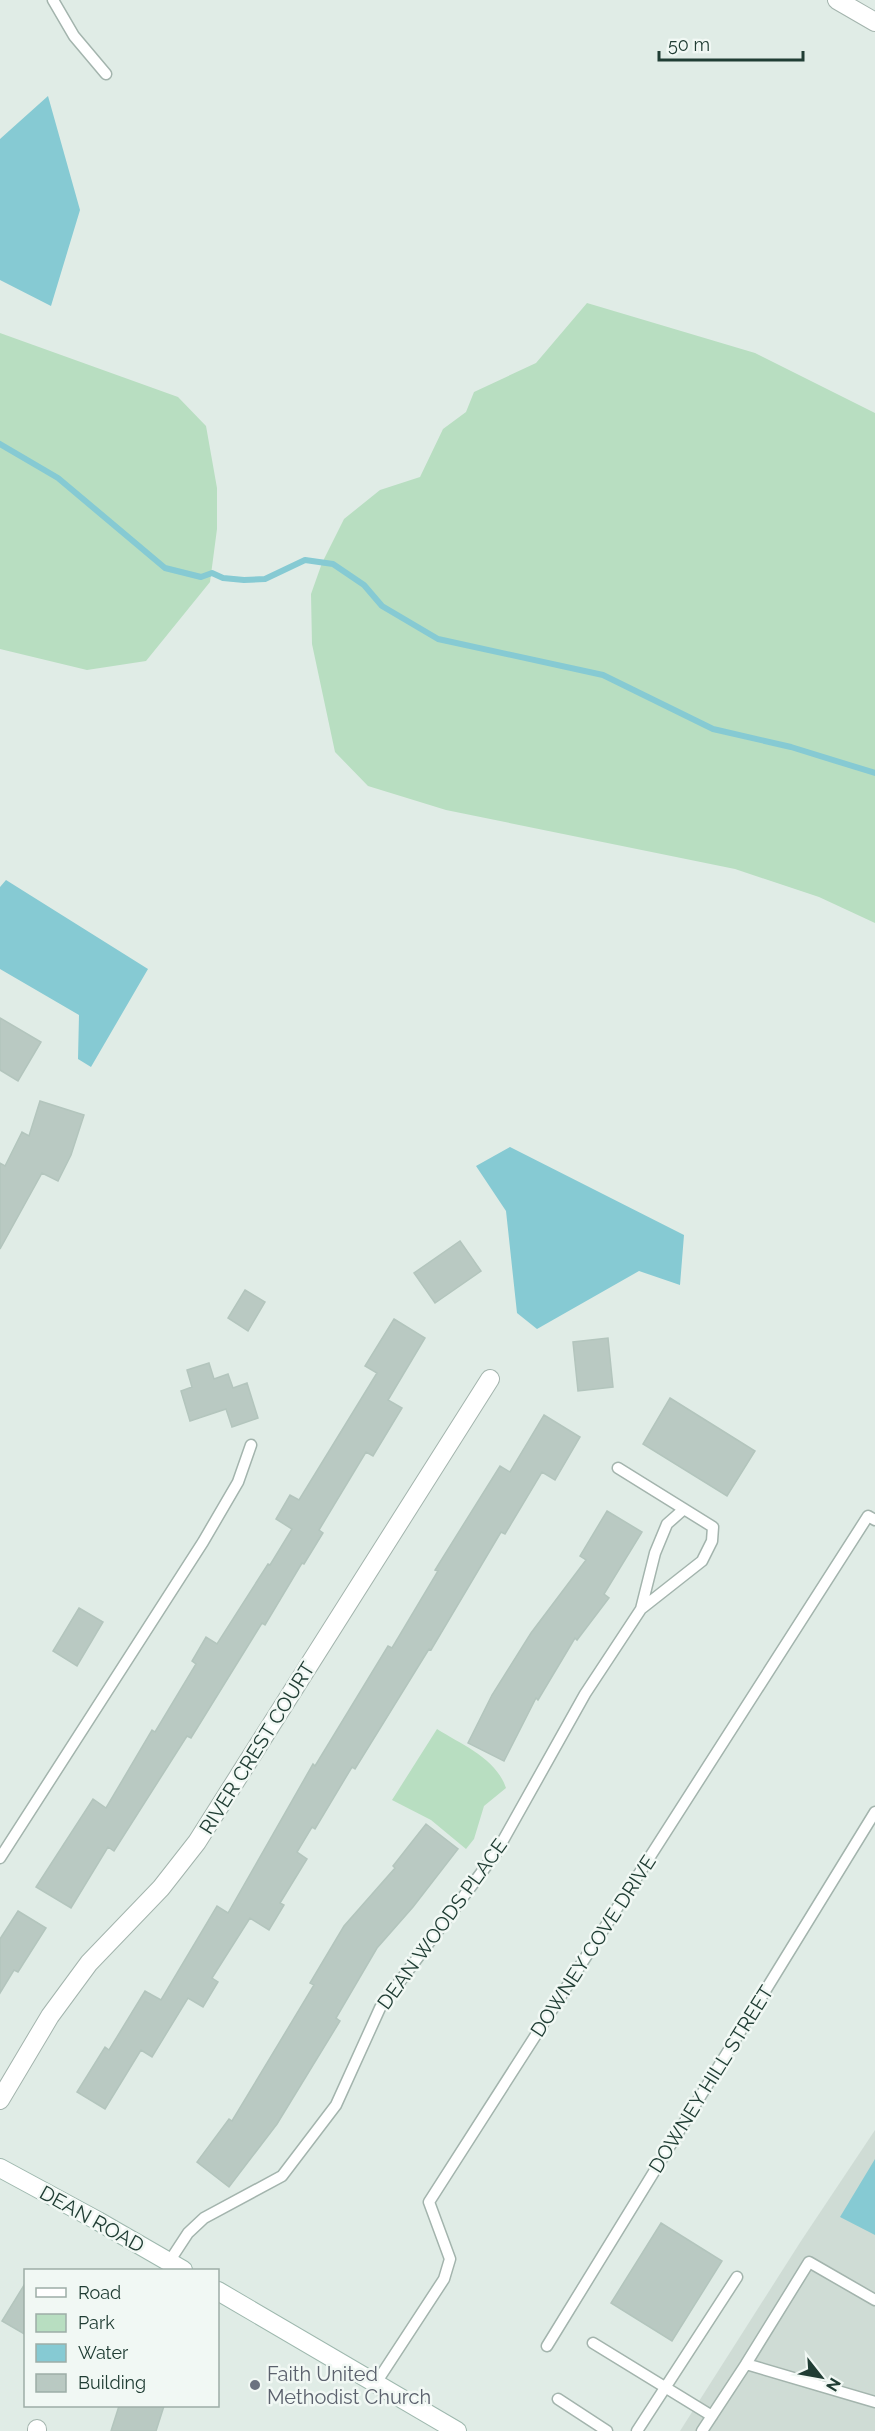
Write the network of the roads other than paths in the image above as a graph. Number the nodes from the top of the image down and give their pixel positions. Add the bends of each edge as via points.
1 (52, 0) edge
2 (837, 0) edge
3 (875, 22) edge
4 (106, 74) dead end
5 (490, 1379) dead end
6 (251, 1445) dead end
7 (618, 1468) dead end
8 (684, 1509) junction
9 (872, 1518) edge
10 (641, 1609) junction
11 (875, 1812) edge
12 (0, 1858) edge
13 (0, 2100) edge
14 (0, 2169) edge
15 (176, 2266) edge
16 (737, 2277) dead end
17 (219, 2291) edge
18 (875, 2300) edge
19 (593, 2343) dead end
20 (547, 2346) dead end
21 (746, 2364) junction
22 (376, 2384) junction
23 (664, 2388) junction
24 (558, 2399) dead end
25 (875, 2402) edge
26 (712, 2416) junction
27 (457, 2431) edge
28 (607, 2431) edge
29 (637, 2431) edge
30 (702, 2431) edge

1 - 4 lane via 74,36
2 - 3 street
5 - 13 street, RIVER CREST COURT via 197,1842 160,1888 89,1963 50,2016
6 - 12 lane via 238,1482 203,1542
7 - 8 lane
8 - 10 lane via 667,1524
8 - 10 lane via 712,1527 712,1541 702,1561
9 - 22 lane, DOWNEY COVE DRIVE via 429,2202 450,2259 444,2279
10 - 15 lane, DEAN WOODS PLACE via 585,1694 496,1853 380,2008 336,2104 282,2176 199,2222 188,2233
11 - 20 lane, DOWNEY HILL STREET
14 - 15 street, DEAN ROAD
16 - 23 lane
17 - 22 street
18 - 21 lane via 809,2262
19 - 23 lane
21 - 25 lane
21 - 26 lane
22 - 27 street
23 - 26 lane
23 - 29 lane
24 - 28 lane
26 - 30 lane

